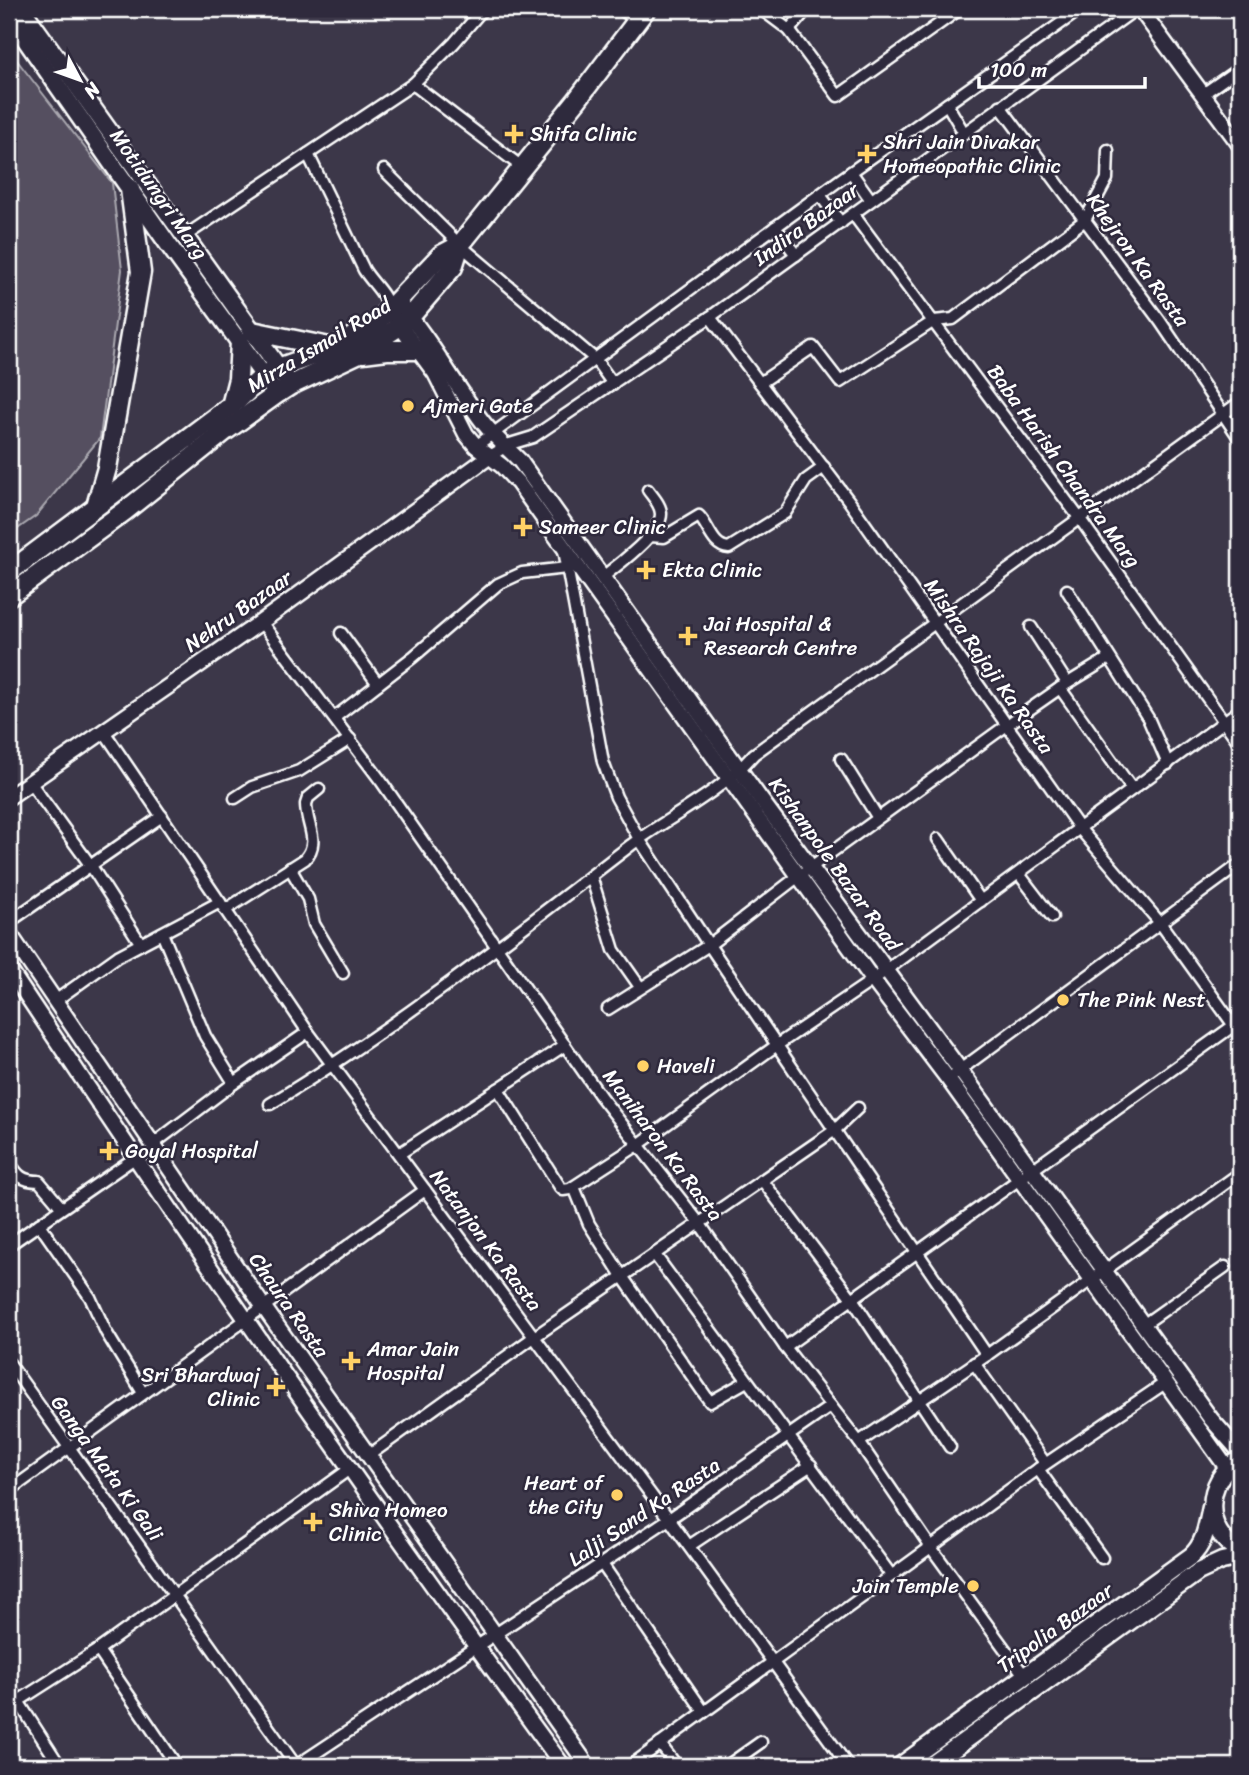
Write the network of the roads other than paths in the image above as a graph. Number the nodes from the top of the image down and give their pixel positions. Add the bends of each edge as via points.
1 (22, 9) edge
2 (483, 9) edge
3 (621, 9) edge
4 (761, 9) edge
5 (807, 9) edge
6 (960, 9) edge
7 (1081, 9) edge
8 (1138, 9) edge
9 (641, 15) edge
10 (9, 16) edge
11 (789, 30) junction
12 (1240, 68) edge
13 (413, 84) junction
14 (1203, 94) junction
15 (947, 104) junction
16 (1000, 106) junction
17 (964, 132) junction
18 (1240, 145) edge
19 (1108, 150) dead end
20 (308, 154) junction
21 (523, 168) junction
22 (384, 170) dead end
23 (851, 172) junction
24 (130, 188) junction
25 (820, 195) junction
26 (871, 200) junction
27 (853, 214) junction
28 (1085, 220) junction
29 (841, 223) junction
30 (775, 228) junction
31 (185, 236) junction
32 (460, 245) junction
33 (796, 255) junction
34 (391, 303) junction
35 (710, 317) junction
36 (405, 321) junction
37 (934, 321) junction
38 (246, 336) junction
39 (334, 348) junction
40 (419, 350) junction
41 (357, 354) junction
42 (596, 359) junction
43 (271, 371) junction
44 (761, 383) junction
45 (613, 384) junction
46 (284, 389) junction
47 (1240, 402) edge
48 (231, 406) junction
49 (1224, 414) junction
50 (492, 434) junction
51 (1240, 439) edge
52 (476, 446) junction
53 (505, 446) junction
54 (490, 456) junction
55 (824, 467) junction
56 (648, 490) dead end
57 (96, 506) junction
58 (1080, 519) junction
59 (108, 523) junction
60 (650, 536) junction
61 (564, 550) junction
62 (567, 568) junction
63 (9, 572) edge
64 (602, 578) junction
65 (1067, 590) dead end
66 (9, 596) edge
67 (261, 622) junction
68 (936, 622) junction
69 (1031, 627) dead end
70 (341, 634) dead end
71 (1109, 658) junction
72 (378, 684) junction
73 (1063, 685) junction
74 (1240, 710) edge
75 (334, 718) junction
76 (1223, 722) junction
77 (1007, 725) junction
78 (103, 730) junction
79 (350, 739) junction
80 (1240, 744) edge
81 (841, 759) dead end
82 (1168, 764) junction
83 (735, 774) junction
84 (30, 782) junction
85 (319, 789) dead end
86 (1132, 789) junction
87 (9, 797) edge
88 (235, 798) dead end
89 (162, 816) junction
90 (878, 818) junction
91 (1080, 830) junction
92 (639, 839) junction
93 (938, 839) dead end
94 (1240, 864) edge
95 (91, 866) junction
96 (290, 868) junction
97 (806, 871) junction
98 (1019, 874) junction
99 (591, 876) junction
100 (981, 901) junction
101 (223, 906) junction
102 (1052, 917) dead end
103 (9, 922) edge
104 (1161, 924) junction
105 (9, 933) edge
106 (162, 933) junction
107 (141, 944) junction
108 (709, 946) junction
109 (495, 947) junction
110 (9, 969) edge
111 (887, 970) junction
112 (343, 973) dead end
113 (873, 980) junction
114 (640, 987) junction
115 (55, 1001) junction
116 (608, 1009) dead end
117 (1238, 1027) edge
118 (308, 1032) junction
119 (565, 1045) junction
120 (776, 1045) junction
121 (333, 1066) junction
122 (954, 1074) junction
123 (234, 1083) junction
124 (498, 1089) junction
125 (270, 1104) dead end
126 (858, 1108) dead end
127 (835, 1130) junction
128 (152, 1144) junction
129 (638, 1145) junction
130 (398, 1154) junction
131 (136, 1157) junction
132 (9, 1162) edge
133 (1032, 1171) junction
134 (1240, 1173) edge
135 (762, 1180) junction
136 (1020, 1181) junction
137 (574, 1187) junction
138 (425, 1190) junction
139 (61, 1208) junction
140 (39, 1224) junction
141 (701, 1224) junction
142 (9, 1245) edge
143 (918, 1252) junction
144 (655, 1255) junction
145 (1225, 1268) dead end
146 (1098, 1274) junction
147 (622, 1276) junction
148 (853, 1300) junction
149 (263, 1306) junction
150 (247, 1318) junction
151 (1143, 1325) junction
152 (534, 1337) junction
153 (785, 1347) junction
154 (987, 1355) junction
155 (9, 1363) edge
156 (974, 1363) junction
157 (747, 1381) junction
158 (1165, 1383) junction
159 (143, 1393) junction
160 (920, 1401) junction
161 (831, 1406) junction
162 (790, 1435) junction
163 (859, 1442) junction
164 (68, 1447) junction
165 (950, 1447) dead end
166 (1240, 1452) edge
167 (368, 1456) junction
168 (1234, 1464) edge
169 (811, 1465) junction
170 (1042, 1466) junction
171 (351, 1468) junction
172 (9, 1491) edge
173 (1211, 1507) junction
174 (669, 1519) junction
175 (689, 1546) junction
176 (930, 1546) junction
177 (1240, 1551) edge
178 (1240, 1557) edge
179 (1102, 1558) dead end
180 (602, 1564) junction
181 (891, 1575) junction
182 (174, 1595) junction
183 (497, 1635) junction
184 (477, 1648) junction
185 (98, 1650) junction
186 (772, 1663) junction
187 (1024, 1675) junction
188 (9, 1687) edge
189 (1035, 1691) junction
190 (13, 1703) edge
191 (704, 1712) junction
192 (761, 1742) dead end
193 (660, 1744) junction
194 (60, 1766) edge
195 (177, 1766) edge
196 (296, 1766) edge
197 (563, 1766) edge
198 (588, 1766) edge
199 (630, 1766) edge
200 (677, 1766) edge
201 (727, 1766) edge
202 (848, 1766) edge
203 (900, 1766) edge
204 (930, 1766) edge

1 - 31 main road
2 - 13 street
3 - 9 street
4 - 11 street
5 - 11 street
6 - 11 street via 838,96
7 - 15 street
8 - 14 street
8 - 16 street, Indira Bazaar
9 - 21 highway, Mirza Ismail Road
10 - 24 main road, Motidungri Marg
12 - 14 street
13 - 20 street
13 - 21 street
14 - 18 street
15 - 17 street
15 - 23 street
16 - 17 street, Indira Bazaar
16 - 28 street, Khejron Ka Rasta
17 - 26 street, Indira Bazaar
19 - 28 street via 1107,179
20 - 31 street
20 - 34 street via 364,270
21 - 32 highway, Mirza Ismail Road
22 - 32 street
23 - 25 street
23 - 26 street
24 - 38 main road, Motidungri Marg
24 - 57 highway via 141,272 107,468
25 - 29 street
25 - 30 street
26 - 27 street, Indira Bazaar
27 - 29 street, Indira Bazaar
27 - 37 street, Baba Harish Chandra Marg
28 - 37 street via 953,318
28 - 49 street, Khejron Ka Rasta
29 - 33 street, Indira Bazaar
30 - 33 street
30 - 42 street
31 - 38 main road
32 - 34 highway, Mirza Ismail Road via 441,255
32 - 36 highway, Mirza Ismail Road via 453,267
32 - 42 street
33 - 35 street, Indira Bazaar
34 - 36 street, Kishanpole Bazar Road
34 - 39 highway, Mirza Ismail Road via 376,323
35 - 44 street, Mishra Rajaji Ka Rasta
35 - 45 street, Indira Bazaar
36 - 40 street
36 - 41 highway, Mirza Ismail Road
36 - 50 street, Kishanpole Bazar Road
37 - 44 street via 839,382 813,346
37 - 58 street, Baba Harish Chandra Marg
38 - 39 highway
38 - 43 main road, Motidungri Marg
38 - 48 highway
39 - 43 highway, Mirza Ismail Road
40 - 41 highway
40 - 52 street
41 - 46 highway, Mirza Ismail Road
42 - 45 street
42 - 50 street
43 - 46 main road, Motidungri Marg
43 - 48 highway, Mirza Ismail Road
44 - 55 street, Mishra Rajaji Ka Rasta
45 - 53 street, Indira Bazaar via 533,437
46 - 59 highway, Mirza Ismail Road
47 - 49 street
48 - 57 highway, Mirza Ismail Road
49 - 51 street, Khejron Ka Rasta
49 - 58 street
50 - 52 street
50 - 53 street, Kishanpole Bazar Road
52 - 54 street
53 - 54 street, Indira Bazaar
53 - 64 street, Kishanpole Bazar Road
54 - 61 street via 518,483
54 - 67 street, Nehru Bazaar
55 - 60 street via 806,480 785,513 729,548 718,545 699,516 664,537
55 - 68 street, Mishra Rajaji Ka Rasta
56 - 60 street via 661,513
57 - 59 highway
57 - 63 highway, Mirza Ismail Road
58 - 68 street
58 - 76 street, Baba Harish Chandra Marg
59 - 66 highway, Mirza Ismail Road
60 - 64 street
61 - 62 street
61 - 83 street
62 - 72 street via 522,573 498,584
62 - 92 street via 603,762
64 - 83 street, Kishanpole Bazar Road
65 - 71 street
67 - 75 street, Maniharon Ka Rasta
67 - 78 street, Nehru Bazaar
68 - 77 street, Mishra Rajaji Ka Rasta
68 - 83 street via 754,754
69 - 73 street
70 - 72 street
71 - 73 street
71 - 82 street via 1148,718
72 - 75 street
73 - 77 street
73 - 86 street
74 - 76 street
75 - 79 street, Maniharon Ka Rasta
76 - 80 street, Baba Harish Chandra Marg
76 - 82 street
77 - 90 street
77 - 91 street, Mishra Rajaji Ka Rasta
78 - 84 street, Nehru Bazaar
78 - 89 street, Natanjon Ka Rasta
79 - 88 street via 299,771
79 - 109 street, Maniharon Ka Rasta
81 - 90 street
82 - 86 street
83 - 92 street
83 - 97 street, Kishanpole Bazar Road
84 - 87 street, Nehru Bazaar
84 - 95 street
85 - 96 street via 306,804 311,852
86 - 91 street
89 - 95 street
89 - 101 street, Natanjon Ka Rasta
90 - 97 street
91 - 98 street
91 - 104 street, Mishra Rajaji Ka Rasta
92 - 99 street
92 - 108 street
93 - 100 street
94 - 104 street
95 - 103 street
95 - 107 street
96 - 101 street
96 - 112 street via 308,900 314,924
97 - 108 street
97 - 111 street, Kishanpole Bazar Road
97 - 113 street
98 - 100 street
98 - 102 street
99 - 109 street
99 - 114 street via 614,950
100 - 111 street
101 - 106 street
101 - 118 street, Natanjon Ka Rasta
104 - 117 street, Mishra Rajaji Ka Rasta
104 - 122 street
105 - 115 street, Chaura Rasta
106 - 107 street
106 - 123 street via 205,1036
107 - 115 street
108 - 114 street
108 - 120 street
109 - 119 street, Maniharon Ka Rasta
109 - 121 street
110 - 131 street, Chaura Rasta
111 - 113 street
111 - 122 street, Kishanpole Bazar Road
113 - 120 street
113 - 122 street
114 - 116 street
115 - 128 street, Chaura Rasta
117 - 133 street
118 - 121 street, Natanjon Ka Rasta
118 - 123 street
119 - 124 street
119 - 129 street, Maniharon Ka Rasta
120 - 127 street
120 - 129 street
121 - 125 street
121 - 130 street, Natanjon Ka Rasta
122 - 133 street, Kishanpole Bazar Road
122 - 136 street
123 - 128 street
124 - 130 street
124 - 137 street via 560,1187 566,1191
126 - 127 street
127 - 135 street
127 - 143 street
128 - 149 street, Chaura Rasta
129 - 137 street
129 - 141 street, Maniharon Ka Rasta
130 - 138 street, Natanjon Ka Rasta
131 - 139 street
131 - 150 street, Chaura Rasta
132 - 139 street via 24,1181 39,1181
133 - 136 street
133 - 146 street, Kishanpole Bazar Road
134 - 146 street
135 - 141 street
135 - 148 street
136 - 143 street
136 - 146 street
137 - 147 street via 589,1224
138 - 149 street
138 - 152 street, Natanjon Ka Rasta
139 - 140 street
140 - 142 street
140 - 159 street via 90,1297
141 - 144 street
141 - 153 street, Maniharon Ka Rasta
143 - 148 street
143 - 154 street
144 - 147 street
144 - 157 street
145 - 151 street
146 - 151 street, Kishanpole Bazar Road
146 - 154 street
146 - 158 street, Kishanpole Bazar Road
147 - 152 street
147 - 157 street via 710,1402
148 - 153 street
148 - 160 street
149 - 150 street
149 - 167 street, Chaura Rasta
150 - 159 street
150 - 171 street, Chaura Rasta
151 - 166 street, Kishanpole Bazar Road
152 - 167 street
152 - 174 street, Natanjon Ka Rasta
153 - 161 street, Maniharon Ka Rasta
154 - 156 street
155 - 164 street, Ganga Mata Ki Gali
156 - 160 street
156 - 170 street
157 - 162 street
158 - 168 street, Kishanpole Bazar Road
158 - 170 street
159 - 164 street
160 - 163 street
160 - 165 street
161 - 162 street, Lalji Sand Ka Rasta
161 - 163 street, Maniharon Ka Rasta
162 - 169 street
162 - 174 street, Lalji Sand Ka Rasta
163 - 176 street, Maniharon Ka Rasta
164 - 172 street
164 - 182 street, Ganga Mata Ki Gali
167 - 183 street, Chaura Rasta
168 - 173 main road, Tripolia Bazaar via 1216,1486
169 - 175 street
169 - 181 street
170 - 176 street
170 - 179 street
171 - 182 street
171 - 184 street, Chaura Rasta
173 - 177 main road via 1222,1537
173 - 187 main road, Tripolia Bazaar via 1199,1550
174 - 175 street, Natanjon Ka Rasta
174 - 180 street, Lalji Sand Ka Rasta
175 - 186 street, Natanjon Ka Rasta
176 - 181 street
176 - 187 street, Maniharon Ka Rasta
178 - 189 main road, Tripolia Bazaar via 1198,1572
180 - 183 street, Lalji Sand Ka Rasta
180 - 191 street
181 - 186 street
182 - 185 street
182 - 196 street, Ganga Mata Ki Gali
183 - 184 street, Lalji Sand Ka Rasta
183 - 198 street, Chaura Rasta
184 - 196 street, Lalji Sand Ka Rasta
184 - 197 street, Chaura Rasta
185 - 190 street
185 - 195 street
186 - 191 street
186 - 202 street, Natanjon Ka Rasta
187 - 189 street, Maniharon Ka Rasta
187 - 203 main road, Tripolia Bazaar
188 - 190 street
189 - 204 main road, Tripolia Bazaar
190 - 194 street
191 - 193 street
192 - 201 street
193 - 199 street
193 - 200 street

